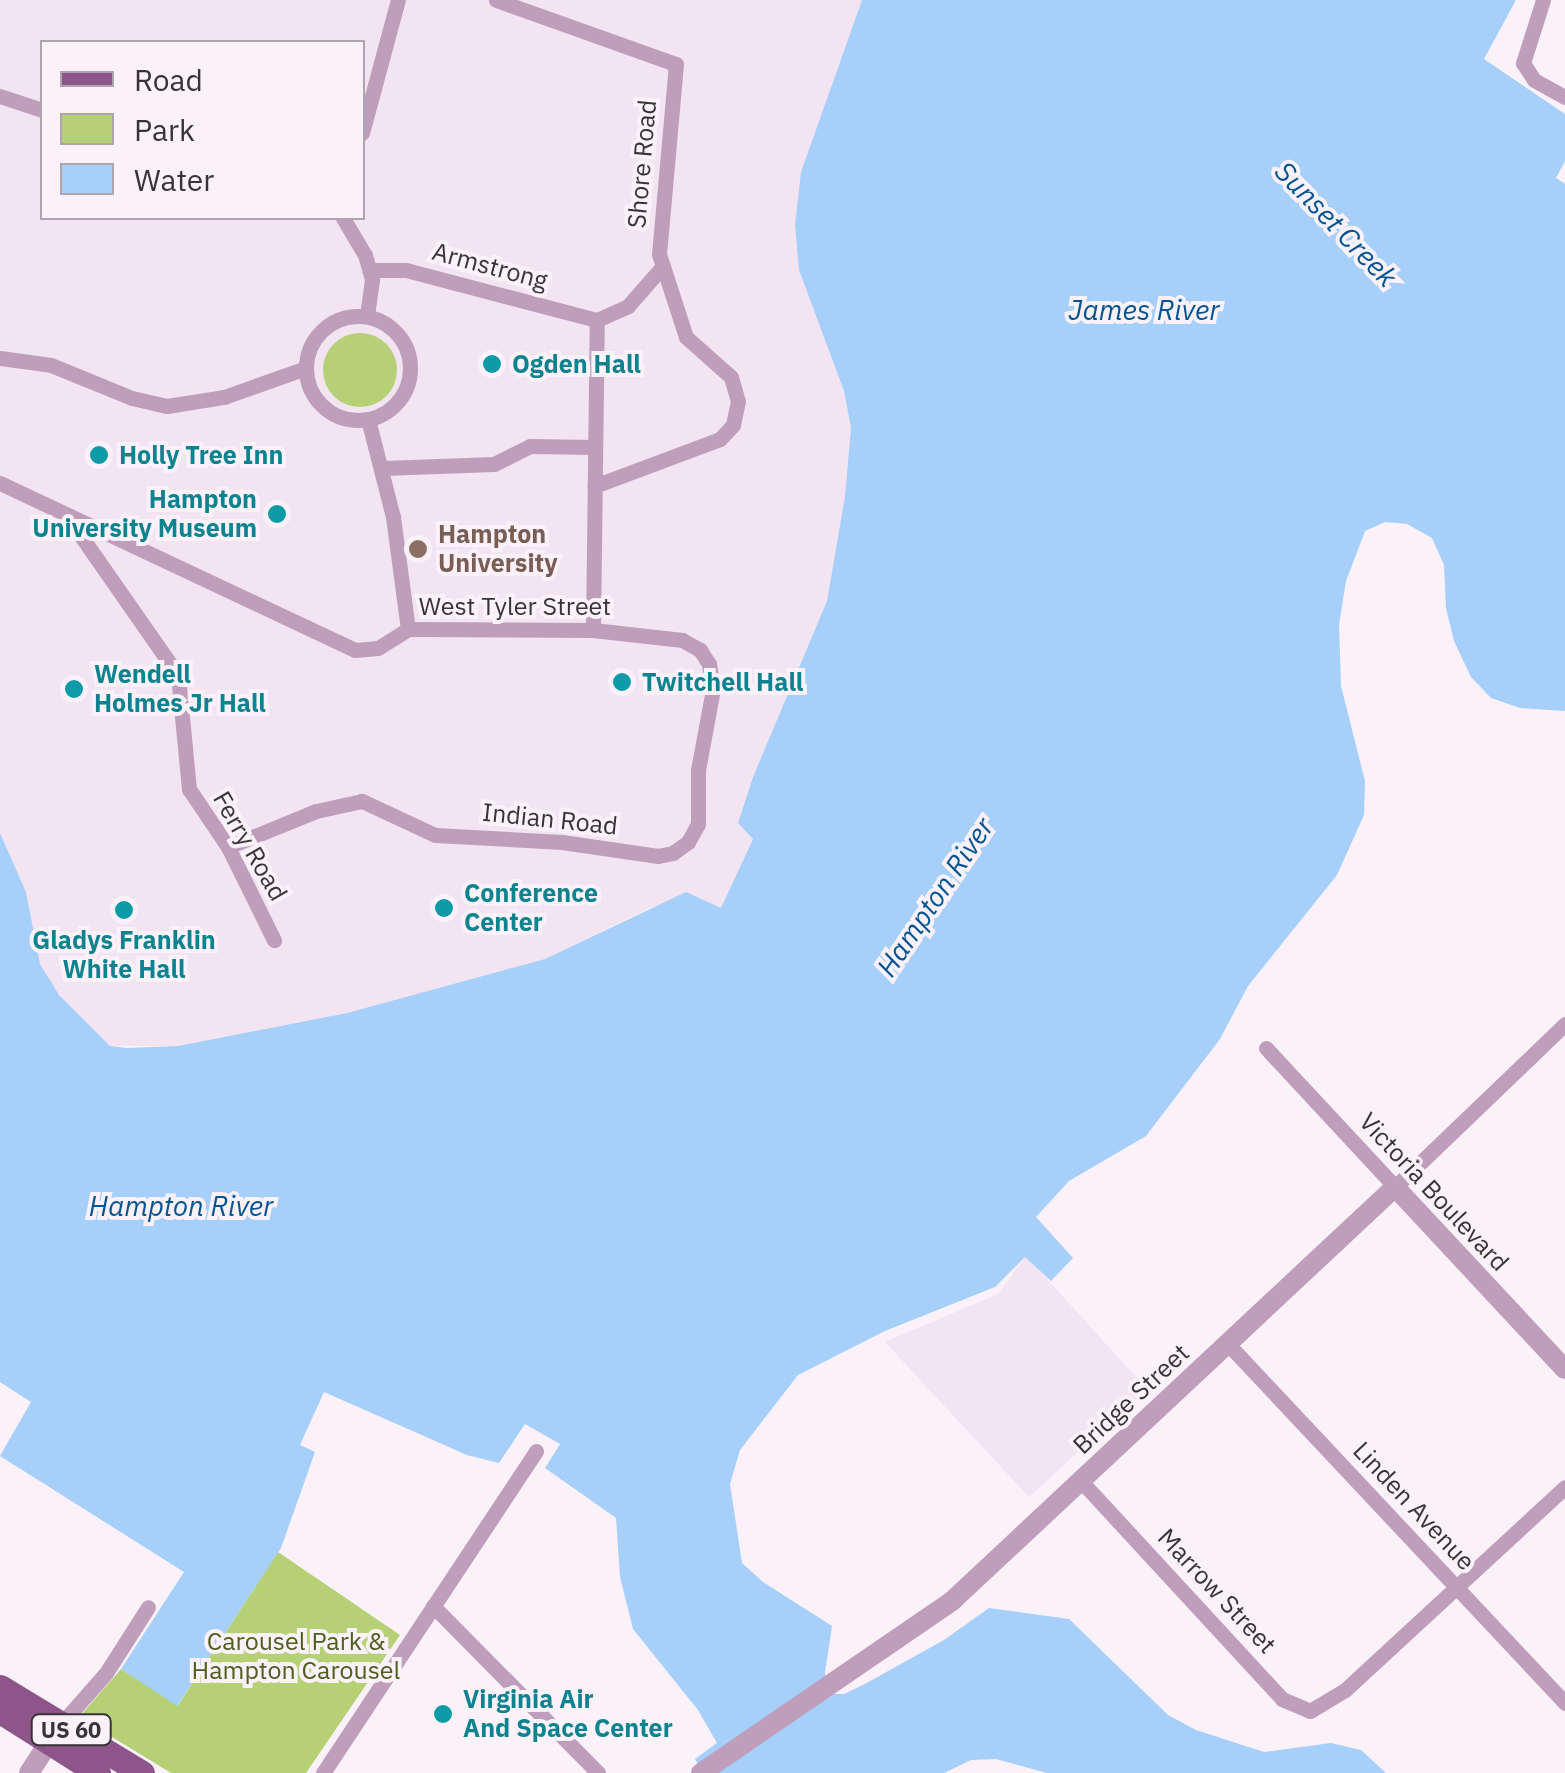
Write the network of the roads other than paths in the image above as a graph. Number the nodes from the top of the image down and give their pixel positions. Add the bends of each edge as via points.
1 (398, 0) edge
2 (496, 0) edge
3 (1542, 0) edge
4 (0, 96) edge
5 (1565, 98) edge
6 (40, 109) edge
7 (365, 122) edge
8 (345, 220) edge
9 (663, 266) junction
10 (369, 270) junction
11 (366, 316) junction
12 (597, 320) junction
13 (0, 358) edge
14 (306, 368) junction
15 (368, 419) junction
16 (594, 446) junction
17 (384, 468) junction
18 (0, 483) edge
19 (594, 486) junction
20 (65, 512) junction
21 (408, 629) junction
22 (593, 630) junction
23 (706, 656) joint
24 (228, 847) junction
25 (274, 940) dead end
26 (1565, 1024) edge
27 (1266, 1048) dead end
28 (1395, 1187) junction
29 (1227, 1342) junction
30 (1565, 1369) edge
31 (536, 1452) dead end
32 (1081, 1480) junction
33 (1565, 1487) edge
34 (1456, 1587) junction
35 (433, 1606) junction
36 (148, 1607) dead end
37 (0, 1687) edge
38 (1565, 1703) edge
39 (0, 1710) edge
40 (55, 1733) junction
41 (29, 1773) edge
42 (98, 1773) edge
43 (142, 1773) edge
44 (322, 1773) edge
45 (598, 1773) edge
46 (701, 1773) edge

1 - 7 street
2 - 9 street, Shore Road via 676,64
3 - 5 street via 1522,63 1534,80
4 - 6 street
8 - 10 street
9 - 12 street via 628,306
9 - 19 street, Shore Road via 686,337 731,377 738,400 733,424 720,439
10 - 11 street
10 - 12 street, Armstrong via 406,270
11 - 14 street via 324,328
11 - 15 street via 398,334 411,367 399,401
12 - 16 street
13 - 14 street via 51,365 132,398 174,406 224,397
14 - 15 street via 309,386 333,414
15 - 17 street
16 - 17 street via 530,446 494,464
16 - 19 street
17 - 21 street
18 - 20 street, West Tyler Street
19 - 22 street
20 - 21 street, West Tyler Street via 355,650 378,648
20 - 24 street, Ferry Road via 178,675 186,781
21 - 22 street, West Tyler Street
22 - 23 street, West Tyler Street via 669,636
23 - 24 street, Indian Road via 713,689 698,770 700,817 692,837 673,853 435,835 362,800
24 - 25 street, Ferry Road
26 - 28 street, Bridge Street
27 - 28 street, Victoria Boulevard
28 - 29 street, Bridge Street
28 - 30 street, Victoria Boulevard
29 - 32 street, Bridge Street
29 - 34 street, Linden Avenue
31 - 35 street
32 - 34 street, Marrow Street via 1282,1698 1310,1711
32 - 46 street, Bridge Street via 952,1602
33 - 34 street
34 - 38 street, Linden Avenue
35 - 44 street
35 - 45 street
36 - 40 street via 106,1673
37 - 40 main road, US 60
39 - 40 main road, US 60
40 - 41 street
40 - 42 main road, US 60
40 - 43 main road, US 60

